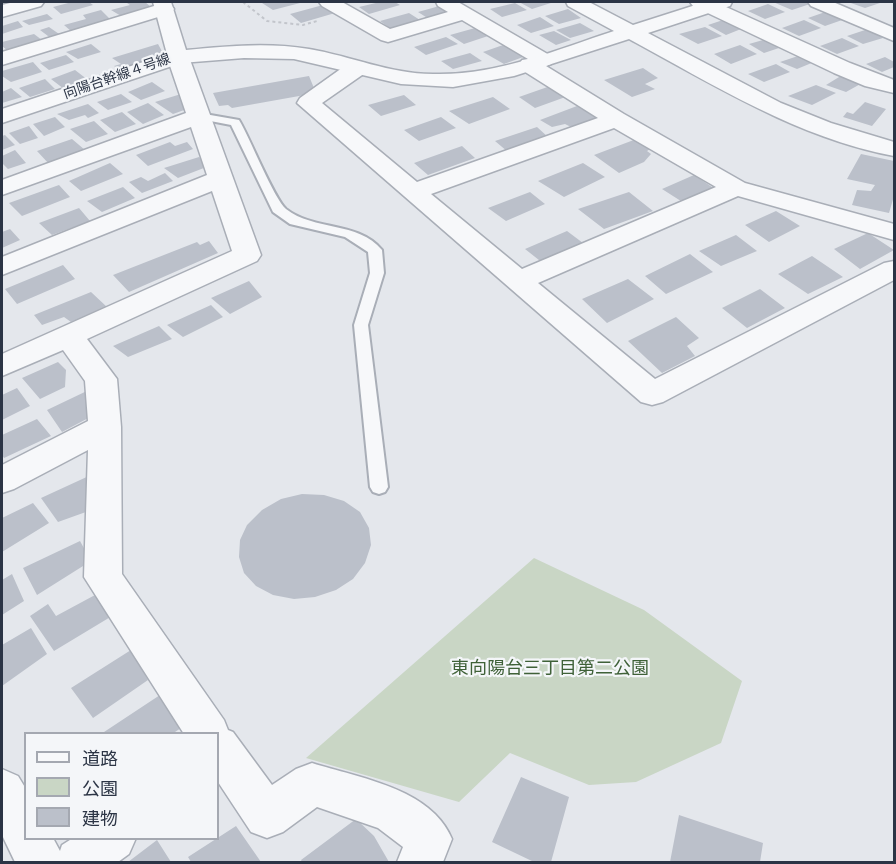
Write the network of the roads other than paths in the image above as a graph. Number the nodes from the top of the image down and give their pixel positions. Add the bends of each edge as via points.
1 (34, 2) edge
2 (330, 2) edge
3 (446, 2) edge
4 (574, 2) edge
5 (818, 2) edge
6 (711, 3) edge
7 (163, 5) edge
8 (2, 11) edge
9 (464, 13) junction
10 (632, 32) junction
11 (894, 35) edge
12 (178, 57) junction
13 (2, 59) edge
14 (537, 62) junction
15 (357, 68) junction
16 (894, 87) edge
17 (2, 116) edge
18 (199, 116) junction
19 (616, 119) junction
20 (894, 149) edge
21 (220, 179) junction
22 (2, 188) edge
23 (736, 188) junction
24 (413, 192) junction
25 (894, 232) edge
26 (2, 267) edge
27 (894, 269) edge
28 (518, 280) junction
29 (68, 336) junction
30 (2, 366) edge
31 (105, 427) junction
32 (2, 480) edge
33 (379, 487) dead end
34 (205, 732) edge
35 (219, 752) edge
36 (2, 792) edge
37 (24, 833) edge
38 (28, 840) edge
39 (110, 840) edge
40 (41, 862) edge
41 (79, 862) edge
42 (420, 862) edge

1 - 8 street
2 - 9 street via 388,36
3 - 9 street
4 - 10 street
5 - 11 street
6 - 10 street
6 - 16 street via 842,68
7 - 12 street, 向陽台幹線４号線
7 - 13 street
9 - 14 street
10 - 14 street
10 - 20 street via 781,112
12 - 15 street via 282,51
12 - 17 street, 向陽台幹線４号線
12 - 18 street
14 - 15 street via 492,75 438,81 401,79
14 - 19 street
15 - 24 street via 308,103
18 - 21 street
18 - 22 street
18 - 33 lane via 235,122 278,209 295,221 350,234 375,250 376,273 361,324
19 - 23 street
19 - 24 street
21 - 26 street
21 - 29 street via 247,255
23 - 25 street
23 - 28 street
24 - 28 street
27 - 28 street via 652,394
29 - 30 street
29 - 31 street via 101,379
31 - 32 street
31 - 34 street via 103,577
35 - 42 street via 267,816 312,784 392,810 429,839
36 - 37 street
38 - 40 street
39 - 41 street

